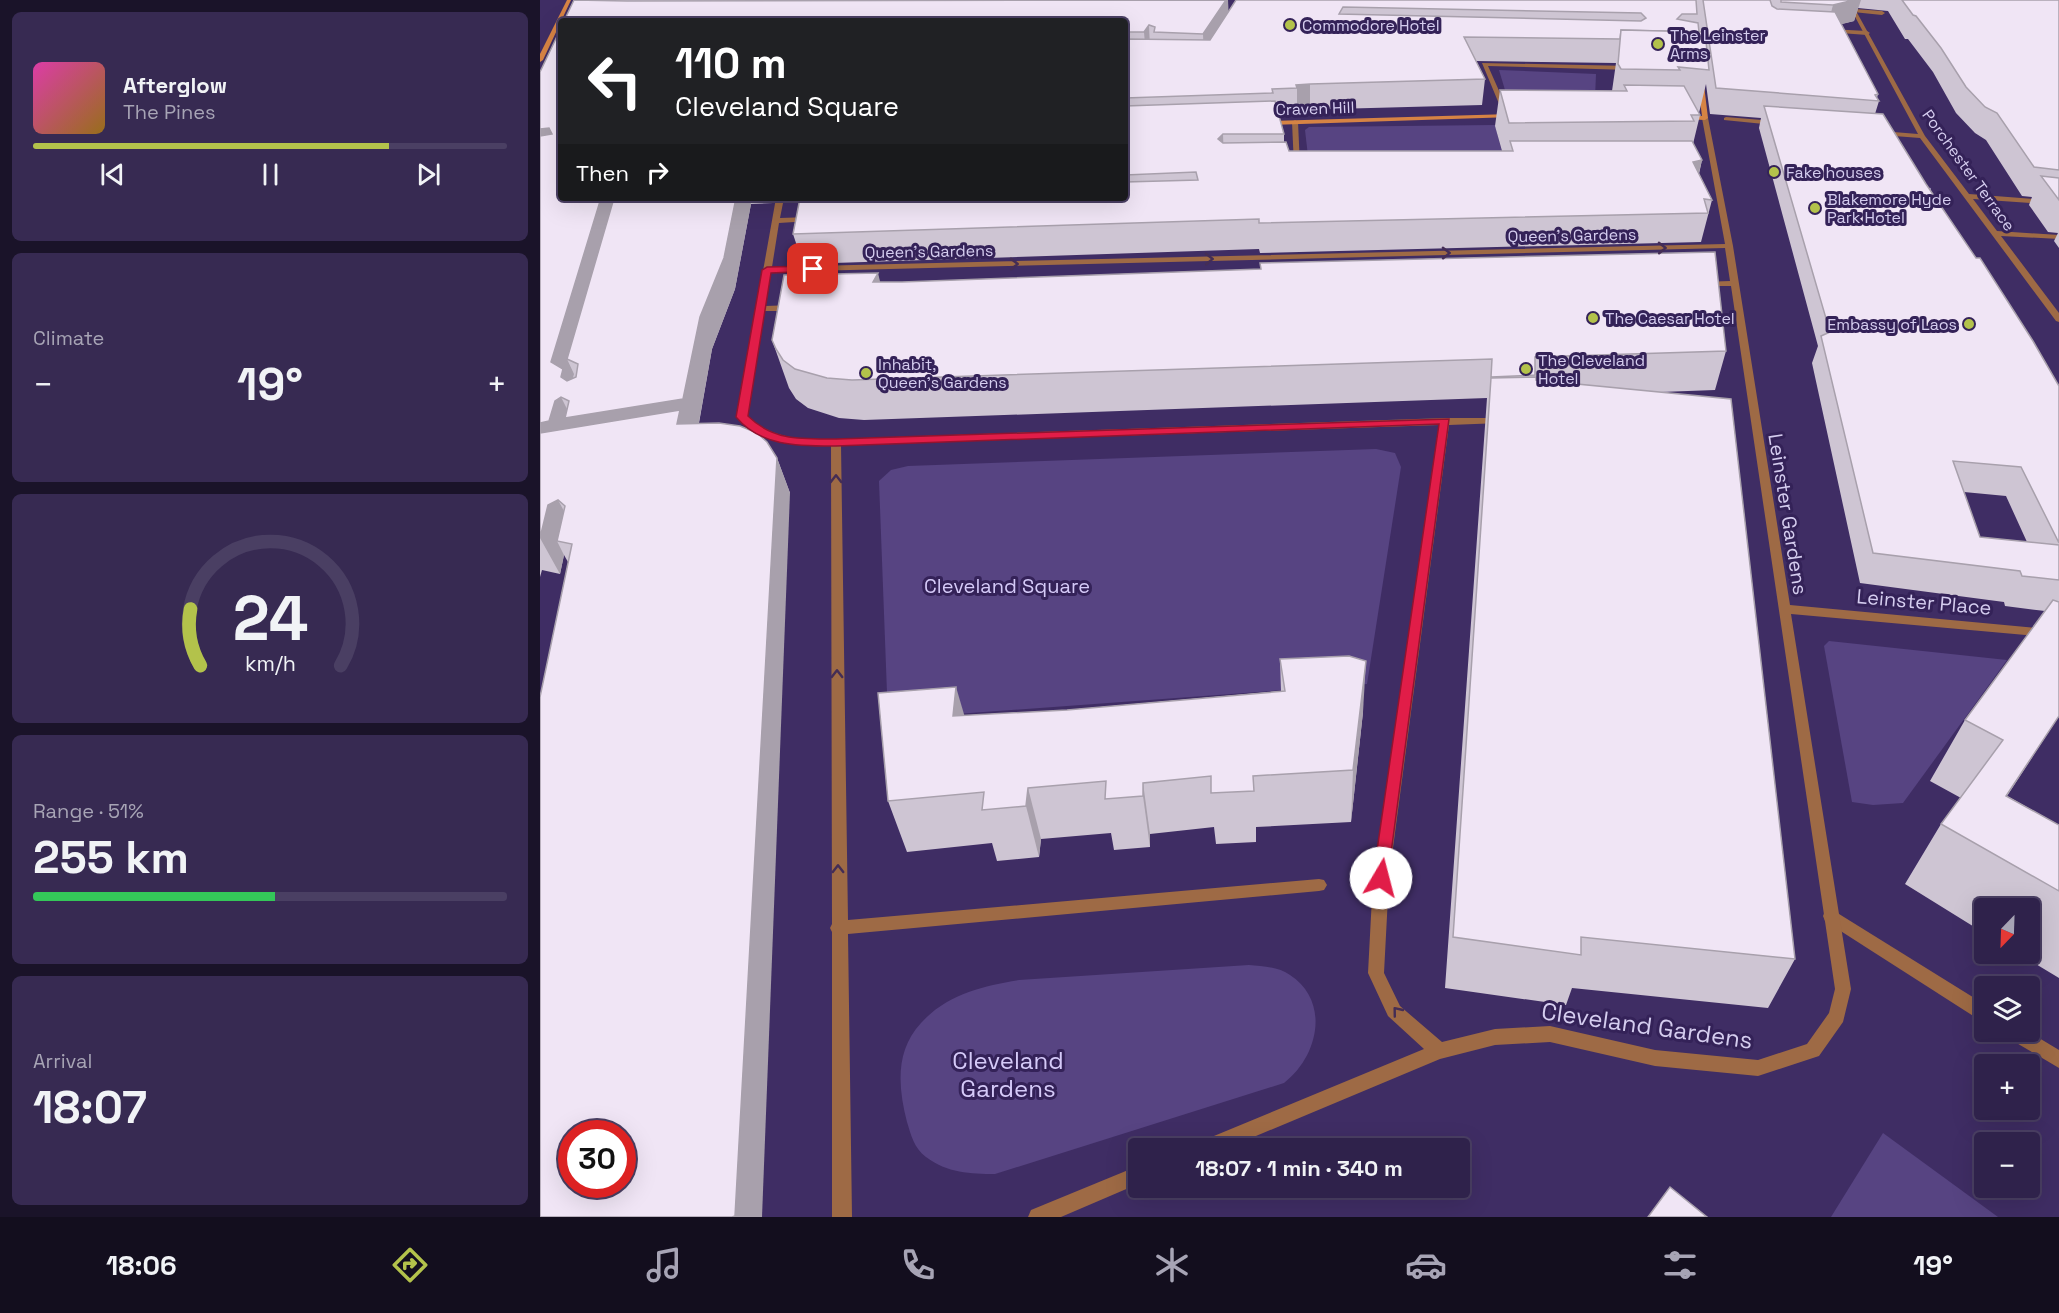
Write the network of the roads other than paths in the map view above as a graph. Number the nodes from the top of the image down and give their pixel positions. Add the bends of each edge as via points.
1 (569, 0) edge
2 (1848, 0) edge
3 (1854, 11) junction
4 (1882, 13) dead end
5 (560, 18) edge
6 (558, 23) edge
7 (1819, 30) edge
8 (1867, 33) junction
9 (540, 60) edge
10 (1639, 68) edge
11 (1699, 73) edge
12 (1506, 116) junction
13 (1518, 116) edge
14 (1681, 117) edge
15 (1705, 118) junction
16 (1726, 119) edge
17 (1295, 122) junction
18 (1261, 123) edge
19 (1782, 123) edge
20 (1873, 132) edge
21 (1922, 136) junction
22 (1287, 166) edge
23 (1297, 166) junction
24 (1309, 166) edge
25 (1968, 196) junction
26 (779, 201) edge
27 (2059, 203) edge
28 (810, 219) edge
29 (775, 221) junction
30 (1995, 233) junction
31 (2059, 237) edge
32 (1729, 246) junction
33 (1092, 262) junction
34 (767, 270) junction
35 (1090, 277) edge
36 (1734, 283) junction
37 (1687, 284) edge
38 (807, 308) edge
39 (760, 309) junction
40 (2059, 319) edge
41 (1515, 419) edge
42 (1445, 421) junction
43 (836, 442) junction
44 (1785, 609) junction
45 (2059, 634) edge
46 (1319, 885) dead end
47 (1831, 916) junction
48 (838, 928) junction
49 (1974, 1007) edge
50 (2030, 1042) edge
51 (1439, 1051) junction
52 (2059, 1060) edge
53 (1229, 1138) edge
54 (1128, 1180) edge
55 (842, 1217) edge
56 (1038, 1217) edge

1 - 5 main road
2 - 3 street, Porchester Terrace
3 - 4 street
3 - 8 street, Porchester Terrace
6 - 9 main road
7 - 8 street
8 - 21 street, Porchester Terrace
10 - 12 street via 1484,64
11 - 15 main road
12 - 13 main road, Craven Hill
12 - 17 main road, Craven Hill
14 - 15 main road
15 - 32 street, Leinster Gardens via 1710,164
16 - 19 street
17 - 18 main road, Craven Hill
17 - 23 street
20 - 21 street
21 - 25 street, Porchester Terrace
22 - 23 street
23 - 24 street
25 - 27 street
25 - 30 street, Porchester Terrace
26 - 29 street
28 - 29 street
29 - 34 street
30 - 31 street
30 - 40 street, Porchester Terrace
33 -> 32 street, Queen's Gardens via 1417,258
32 - 36 street, Leinster Gardens
34 -> 33 street, Queen's Gardens
33 - 35 street
34 - 39 street
36 - 37 street
36 - 44 street, Leinster Gardens
38 - 39 street
39 - 43 street via 738,420 772,438
41 - 42 street
42 - 43 street
51 -> 42 street via 1394,1011 1376,973 1381,878
48 -> 43 street
44 - 45 street, Leinster Place
44 - 47 street, Leinster Gardens
46 - 48 street
47 - 49 street
47 - 51 street, Cleveland Gardens via 1843,989 1837,1016 1813,1050 1758,1068 1655,1058 1550,1034 1495,1037
48 - 55 street
50 - 52 street
51 - 53 street, Cleveland Gardens
54 - 56 street

